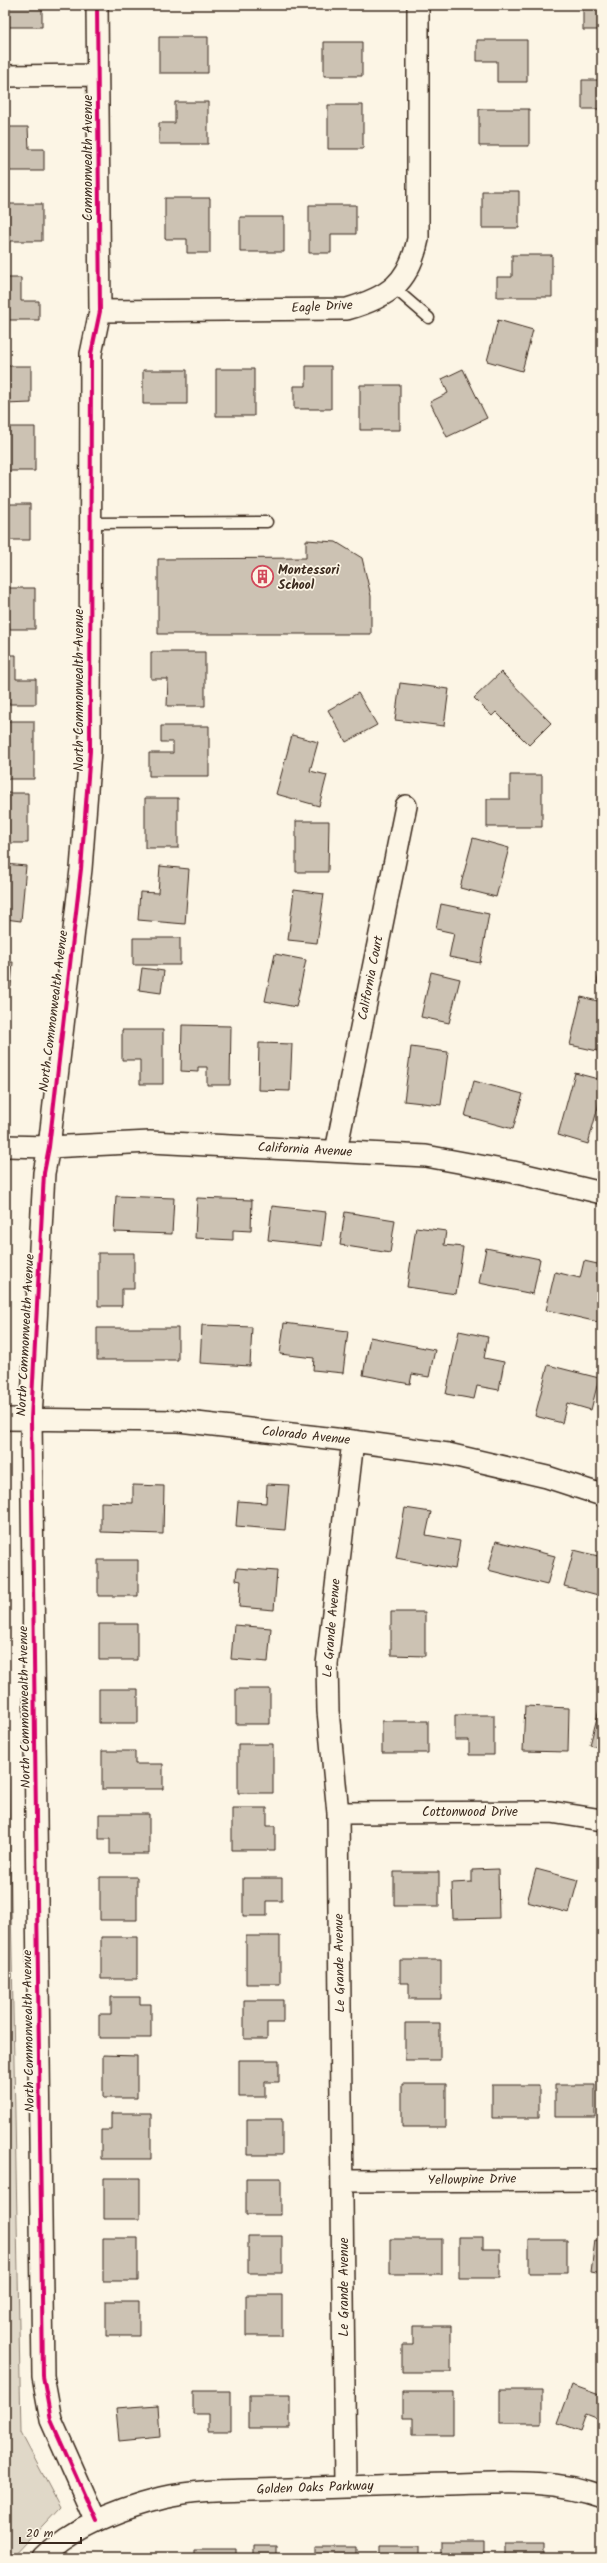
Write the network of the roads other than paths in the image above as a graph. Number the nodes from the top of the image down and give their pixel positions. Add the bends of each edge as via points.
1 (97, 5) edge
2 (418, 5) edge
3 (97, 75) junction
4 (5, 76) edge
5 (393, 287) junction
6 (100, 311) junction
7 (429, 318) dead end
8 (267, 522) dead end
9 (91, 523) junction
10 (406, 806) dead end
11 (5, 1146) edge
12 (49, 1147) junction
13 (336, 1151) junction
14 (602, 1193) edge
15 (5, 1419) edge
16 (31, 1419) junction
17 (353, 1441) junction
18 (602, 1495) edge
19 (338, 1814) junction
20 (602, 1820) edge
21 (602, 2180) edge
22 (343, 2181) junction
23 (345, 2486) junction
24 (602, 2496) edge
25 (96, 2521) junction
26 (42, 2558) edge

1 - 3 street, Commonwealth Avenue
2 - 5 street, Eagle Drive via 418,238 413,261
3 - 4 street
3 - 6 street, Commonwealth Avenue
5 - 6 street, Eagle Drive via 367,303 347,309
5 - 7 lane
6 - 9 street, North Commonwealth Avenue via 91,354
8 - 9 lane
9 - 12 street, North Commonwealth Avenue via 88,625 90,752 81,868
10 - 13 street, California Court
11 - 12 street, California Avenue
12 - 13 street, California Avenue via 150,1142
12 - 16 street, North Commonwealth Avenue via 44,1173
13 - 14 street, California Avenue via 426,1156 514,1172
15 - 16 street, Colorado Avenue
16 - 17 street, Colorado Avenue via 179,1421
16 - 25 street, North Commonwealth Avenue via 43,2376 50,2420
17 - 18 street, Colorado Avenue via 448,1454 547,1477
17 - 19 street, Le Grande Avenue via 327,1664 328,1711
19 - 20 street, Cottonwood Drive via 551,1812
19 - 22 street, Le Grande Avenue
21 - 22 street, Yellowpine Drive
22 - 23 street, Le Grande Avenue
23 - 24 street, Golden Oaks Parkway via 556,2484
23 - 25 street, Golden Oaks Parkway via 202,2493 163,2498
25 - 26 street, Golden Oaks Parkway via 67,2538

